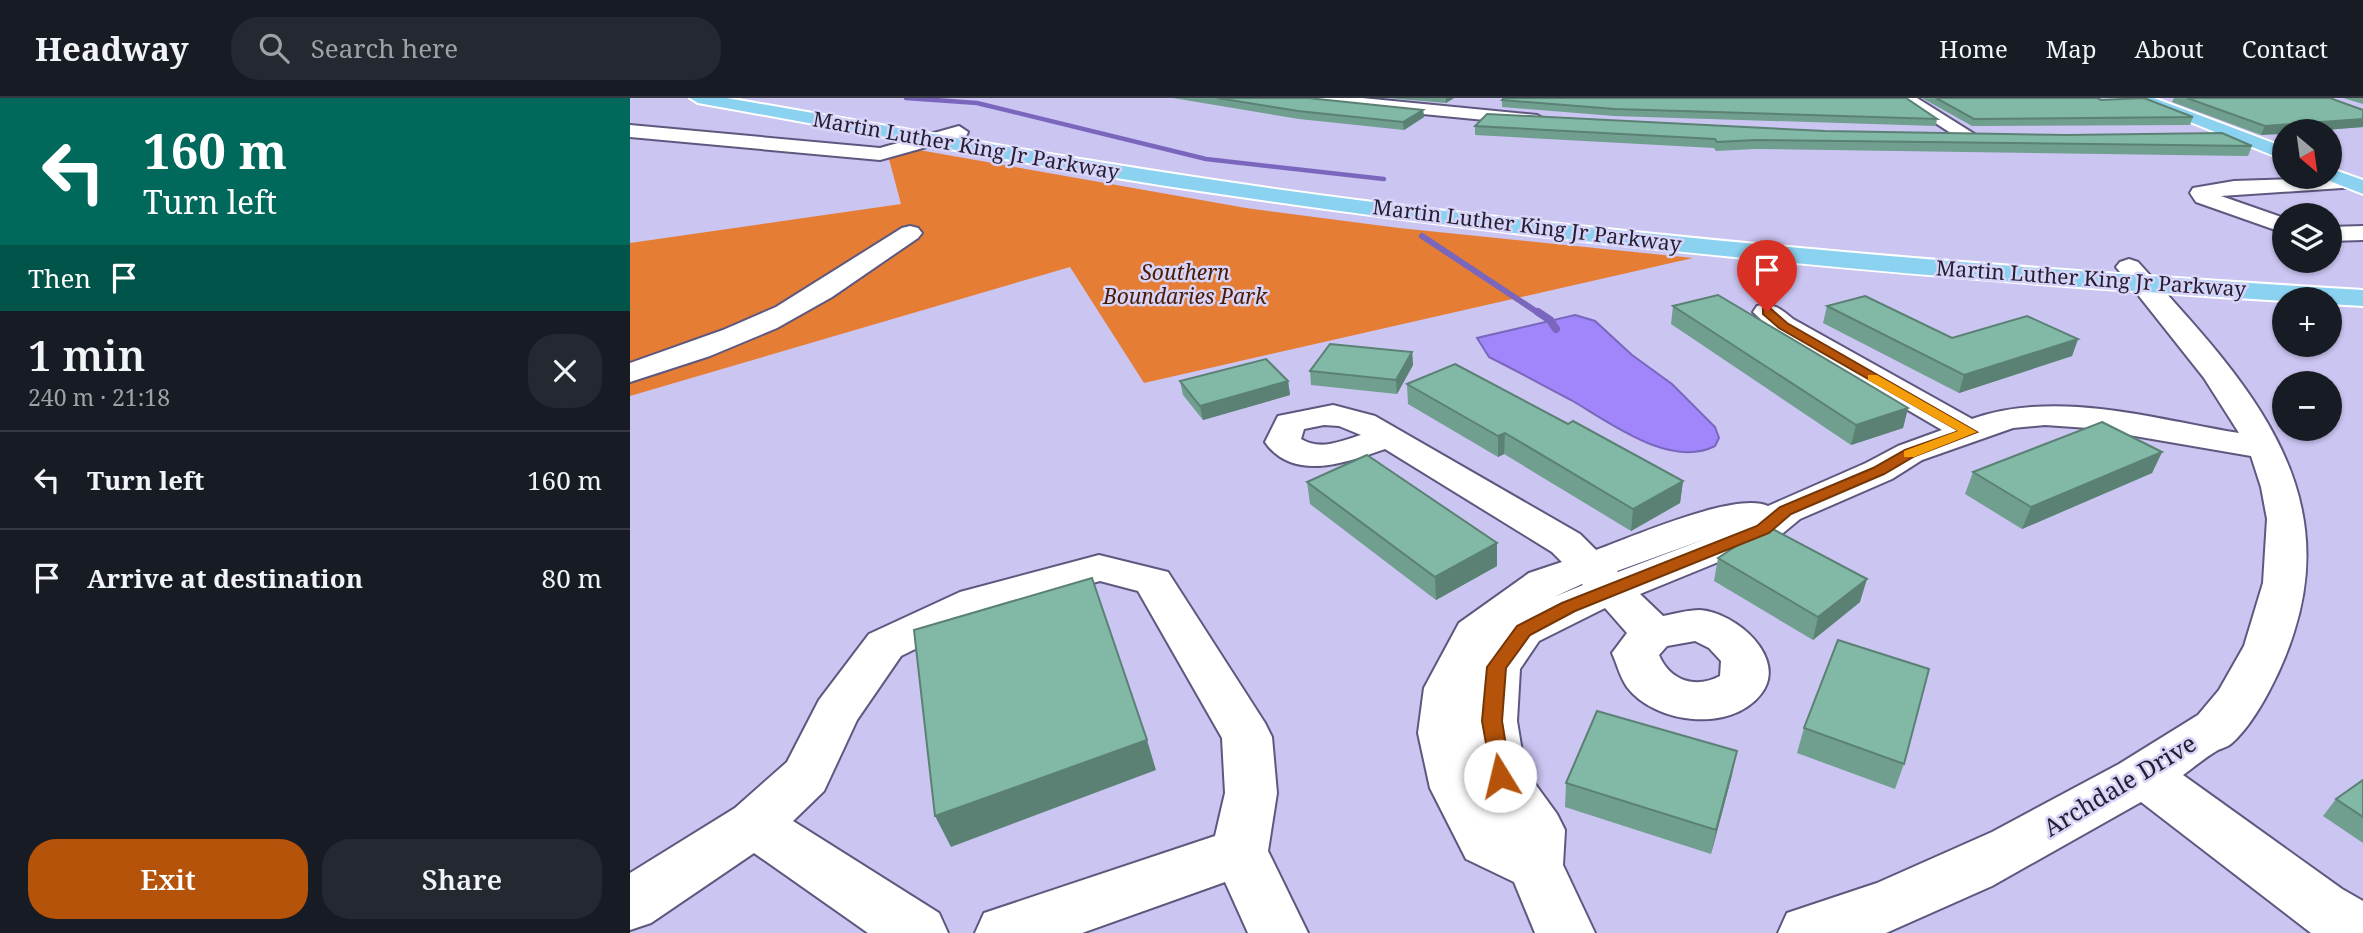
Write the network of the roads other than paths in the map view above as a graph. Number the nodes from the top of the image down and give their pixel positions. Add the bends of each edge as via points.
1 (698, 98) edge
2 (760, 98) edge
3 (1309, 98) edge
4 (1905, 98) edge
5 (2139, 98) edge
6 (1555, 121) edge
7 (630, 131) edge
8 (959, 132) junction
9 (1927, 134) edge
10 (2231, 134) junction
11 (2184, 135) edge
12 (932, 140) junction
13 (2272, 149) edge
14 (2357, 185) edge
15 (2272, 222) edge
16 (910, 233) dead end
17 (2363, 233) edge
18 (2342, 234) edge
19 (2137, 276) junction
20 (2363, 284) edge
21 (2363, 298) edge
22 (1767, 312) dead end
23 (630, 373) edge
24 (1970, 432) junction
25 (1389, 437) dead end
26 (2264, 448) junction
27 (1602, 577) junction
28 (1653, 633) dead end
29 (2144, 775) junction
30 (754, 824) junction
31 (1240, 852) junction
32 (630, 904) edge
33 (630, 925) edge
34 (2363, 932) edge
35 (643, 933) edge
36 (918, 933) edge
37 (1006, 933) edge
38 (1278, 933) edge
39 (1565, 933) edge
40 (1808, 933) edge

1 - 12 main road, Martin Luther King Jr Parkway
2 - 8 main road, Martin Luther King Jr Parkway
3 - 6 street
4 - 9 street via 1974,135
5 - 10 main road
7 - 12 street via 882,166
8 - 12 street
8 - 19 main road, Martin Luther King Jr Parkway via 1191,169 1495,208
10 - 11 street
10 - 13 main road
12 - 19 main road, Martin Luther King Jr Parkway via 1200,185 1482,222 1740,250
14 - 15 street via 2234,187 2201,193
16 - 23 street via 770,321
17 - 18 street
19 - 20 main road, Martin Luther King Jr Parkway
19 - 21 main road, Martin Luther King Jr Parkway
19 - 26 street, Archdale Drive via 2229,391
22 - 24 street via 1783,326
24 - 26 street via 2008,418 2045,415
24 - 27 street via 1910,453 1786,511 1763,530
25 - 27 street via 1566,543
26 - 29 street, Archdale Drive via 2284,506 2289,555 2272,636 2258,666 2215,730
27 - 28 street
27 - 39 street via 1523,630 1497,667 1492,721 1500,776 1538,830 1535,865
29 - 34 street via 2321,908
29 - 40 street, Archdale Drive via 2036,837 1893,904
30 - 31 street via 806,775 836,713 885,645 975,602 1099,568 1153,581 1247,737 1251,793
30 - 32 street
30 - 36 street
31 - 37 street
31 - 38 street
33 - 35 street

